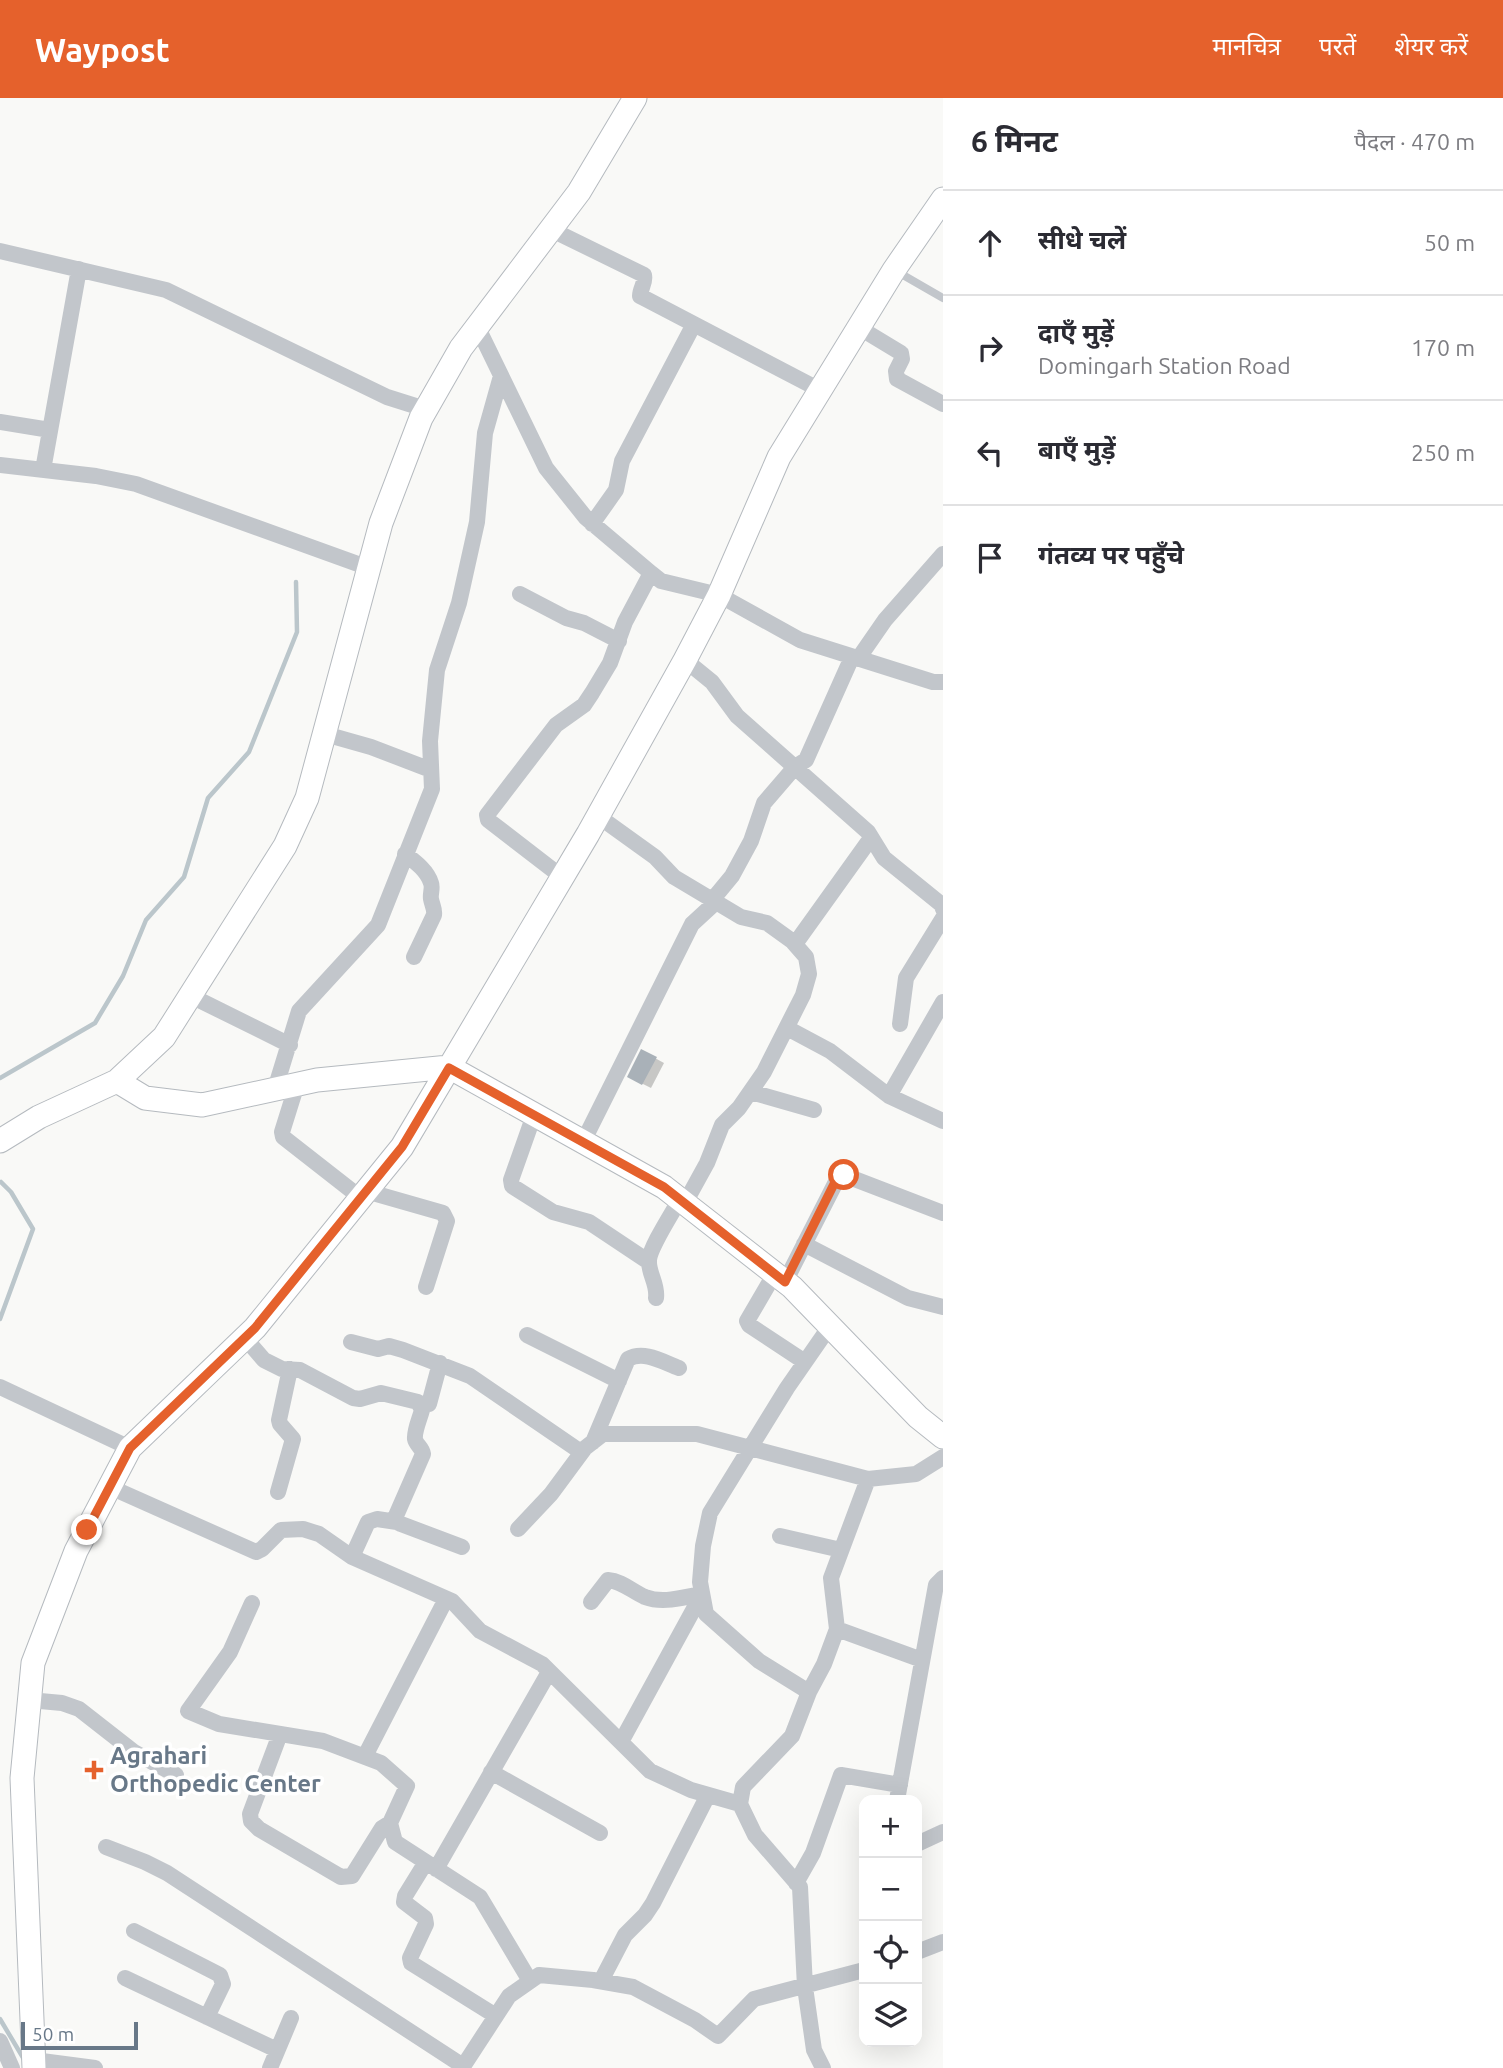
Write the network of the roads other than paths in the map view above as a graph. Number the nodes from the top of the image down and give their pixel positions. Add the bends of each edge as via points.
1 (635, 98) edge
2 (943, 199) edge
3 (550, 229) junction
4 (0, 251) edge
5 (79, 269) junction
6 (894, 270) junction
7 (943, 298) edge
8 (694, 324) junction
9 (477, 326) junction
10 (858, 327) junction
11 (501, 376) junction
12 (820, 390) junction
13 (943, 404) edge
14 (425, 410) junction
15 (0, 422) edge
16 (50, 430) junction
17 (0, 465) edge
18 (43, 470) junction
19 (592, 524) junction
20 (943, 554) edge
21 (369, 568) junction
22 (651, 573) junction
23 (520, 594) dead end
24 (719, 595) junction
25 (619, 641) junction
26 (855, 658) junction
27 (685, 660) junction
28 (943, 682) edge
29 (325, 734) junction
30 (795, 767) junction
31 (431, 770) junction
32 (598, 816) junction
33 (871, 838) junction
34 (405, 854) junction
35 (562, 877) junction
36 (715, 900) junction
37 (943, 909) edge
38 (943, 918) edge
39 (795, 944) junction
40 (414, 957) dead end
41 (191, 996) junction
42 (943, 1002) edge
43 (900, 1024) dead end
44 (787, 1028) junction
45 (290, 1045) junction
46 (449, 1068) junction
47 (117, 1081) junction
48 (286, 1086) junction
49 (751, 1092) junction
50 (889, 1096) junction
51 (814, 1110) dead end
52 (534, 1115) junction
53 (943, 1121) edge
54 (0, 1140) edge
55 (583, 1142) junction
56 (363, 1195) junction
57 (682, 1201) junction
58 (943, 1213) edge
59 (804, 1244) junction
60 (649, 1262) junction
61 (780, 1278) junction
62 (426, 1287) dead end
63 (656, 1298) dead end
64 (943, 1307) edge
65 (830, 1326) junction
66 (527, 1335) dead end
67 (245, 1338) junction
68 (351, 1342) dead end
69 (805, 1362) junction
70 (440, 1363) junction
71 (679, 1368) dead end
72 (290, 1369) junction
73 (619, 1381) junction
74 (0, 1387) edge
75 (429, 1404) dead end
76 (943, 1441) edge
77 (587, 1447) junction
78 (130, 1448) junction
79 (750, 1448) junction
80 (868, 1479) junction
81 (110, 1487) junction
82 (278, 1492) dead end
83 (397, 1522) junction
84 (518, 1528) dead end
85 (780, 1536) dead end
86 (462, 1547) dead end
87 (841, 1550) junction
88 (352, 1557) junction
89 (943, 1578) edge
90 (702, 1594) junction
91 (446, 1599) junction
92 (591, 1602) dead end
93 (251, 1603) dead end
94 (837, 1629) junction
95 (922, 1660) junction
96 (549, 1671) junction
97 (809, 1692) junction
98 (29, 1700) junction
99 (280, 1734) junction
100 (621, 1742) junction
101 (365, 1756) junction
102 (491, 1772) junction
103 (176, 1775) dead end
104 (898, 1793) edge
105 (708, 1795) junction
106 (740, 1804) junction
107 (390, 1823) junction
108 (943, 1832) edge
109 (600, 1833) dead end
110 (922, 1842) edge
111 (106, 1847) dead end
112 (431, 1866) junction
113 (796, 1883) junction
114 (134, 1931) dead end
115 (943, 1942) edge
116 (922, 1950) edge
117 (859, 1971) edge
118 (125, 1978) dead end
119 (530, 1981) junction
120 (601, 1981) junction
121 (805, 1987) junction
122 (496, 2016) junction
123 (207, 2017) junction
124 (291, 2018) dead end
125 (0, 2041) edge
126 (277, 2050) junction
127 (35, 2065) edge
128 (462, 2067) edge
129 (822, 2067) edge
130 (95, 2068) edge
131 (270, 2068) edge

1 - 3 street via 579,192
2 - 6 street
3 - 8 street via 644,275 640,296
3 - 9 street
4 - 5 street
5 - 14 street via 189,300 387,397
5 - 16 street
6 - 7 lane
6 - 10 street
8 - 12 street
8 - 19 street via 622,461 616,490
9 - 11 street
9 - 14 street
10 - 12 street
10 - 13 street via 901,353 897,379
11 - 19 street via 546,468
11 - 31 street via 485,433 477,522 459,603 437,670
12 - 24 street via 779,457
14 - 21 street via 381,523
15 - 16 street
16 - 18 street
17 - 18 street
18 - 21 street via 136,484
19 - 22 street
20 - 26 street
21 - 29 street
22 - 24 street via 661,581
22 - 25 street
23 - 25 street
24 - 26 street via 800,640
24 - 27 street
25 - 35 street via 584,705 556,725 487,816
26 - 28 street
26 - 30 street via 806,760
27 - 30 street via 712,682 737,716
27 - 32 street
29 - 31 street
29 - 41 street via 307,798 285,846
30 - 33 street
30 - 36 street via 764,803 745,853
31 - 34 street via 432,789
32 - 35 street
32 - 36 street via 656,857 674,877
33 - 37 street via 884,858
33 - 39 street
34 - 40 street via 430,880 435,910
34 - 45 street via 378,925 299,1011
35 - 46 street
36 - 39 street via 741,917 767,923
36 - 55 street via 692,924
38 - 43 street via 906,978
39 - 44 street via 806,957 809,974
41 - 45 street
41 - 47 street via 164,1037
42 - 50 street
44 - 49 street
44 - 50 street via 830,1051
45 - 48 street
46 - 48 street
46 - 52 street
46 - 56 street via 402,1147
47 - 48 street via 145,1098 202,1105
47 - 54 street via 39,1116
48 - 56 street via 283,1137
49 - 51 street
49 - 57 street via 722,1125 707,1163
50 - 53 street
52 - 55 street
52 - 60 street via 512,1186 542,1207 589,1222
55 - 57 street
56 - 62 street via 446,1216
56 - 67 street
57 - 60 street
57 - 61 street
58 - 59 street via 844,1175 836,1180
59 - 61 street
59 - 64 street via 908,1298
60 - 63 street
61 - 65 street
61 - 69 street via 747,1321
65 - 69 street
65 - 76 street
66 - 73 street
67 - 72 street via 264,1360
67 - 78 street
68 - 70 street via 378,1349 389,1346
69 - 79 street
70 - 75 street
70 - 77 street
71 - 73 street via 634,1356 628,1359
72 - 82 street via 279,1424 293,1439
72 - 83 street via 353,1398 381,1393 421,1405 415,1437 423,1454
73 - 77 street
74 - 78 street
76 - 80 street via 916,1474
77 - 79 street via 603,1434 697,1434
77 - 84 street
78 - 81 street
79 - 80 street
79 - 90 street via 710,1513 703,1546
80 - 87 street
81 - 88 street via 256,1552 286,1528 319,1534
81 - 98 street via 76,1551 33,1663
83 - 86 street
83 - 88 street via 368,1522
85 - 87 street
87 - 94 street via 831,1578
88 - 91 street
89 - 95 street via 936,1585
90 - 92 street via 663,1601 608,1580
90 - 97 street via 706,1614 759,1661
90 - 100 street
91 - 96 street via 459,1606 480,1631
91 - 101 street
93 - 99 street via 230,1653 188,1712 219,1724
94 - 95 street
94 - 97 street
95 - 104 street
96 - 100 street
96 - 102 street
97 - 106 street via 792,1736 743,1787
98 - 103 street via 79,1709 134,1752
98 - 127 street via 22,1778
99 - 101 street via 323,1741
99 - 107 street via 250,1814 259,1829 347,1878
100 - 105 street via 650,1771
101 - 107 street via 381,1763 407,1786
102 - 109 street
102 - 112 street
104 - 113 street via 841,1775 813,1853
105 - 106 street
105 - 120 street via 653,1903 625,1936
106 - 113 street via 755,1835
107 - 112 street via 395,1842
108 - 110 street
111 - 128 street via 167,1873
112 - 119 street via 480,1897
112 - 122 street via 405,1896 404,1902 425,1918 426,1924 411,1963
113 - 121 street via 800,1887
114 - 123 street via 220,1975 223,1984
115 - 116 street
117 - 121 street
118 - 123 street
119 - 120 street via 539,1975
119 - 122 street via 509,1996
120 - 121 street via 633,1987 718,2036 754,1999
121 - 129 street via 814,2050
122 - 128 street
123 - 126 street
124 - 126 street
125 - 127 street
126 - 131 street
127 - 130 street

